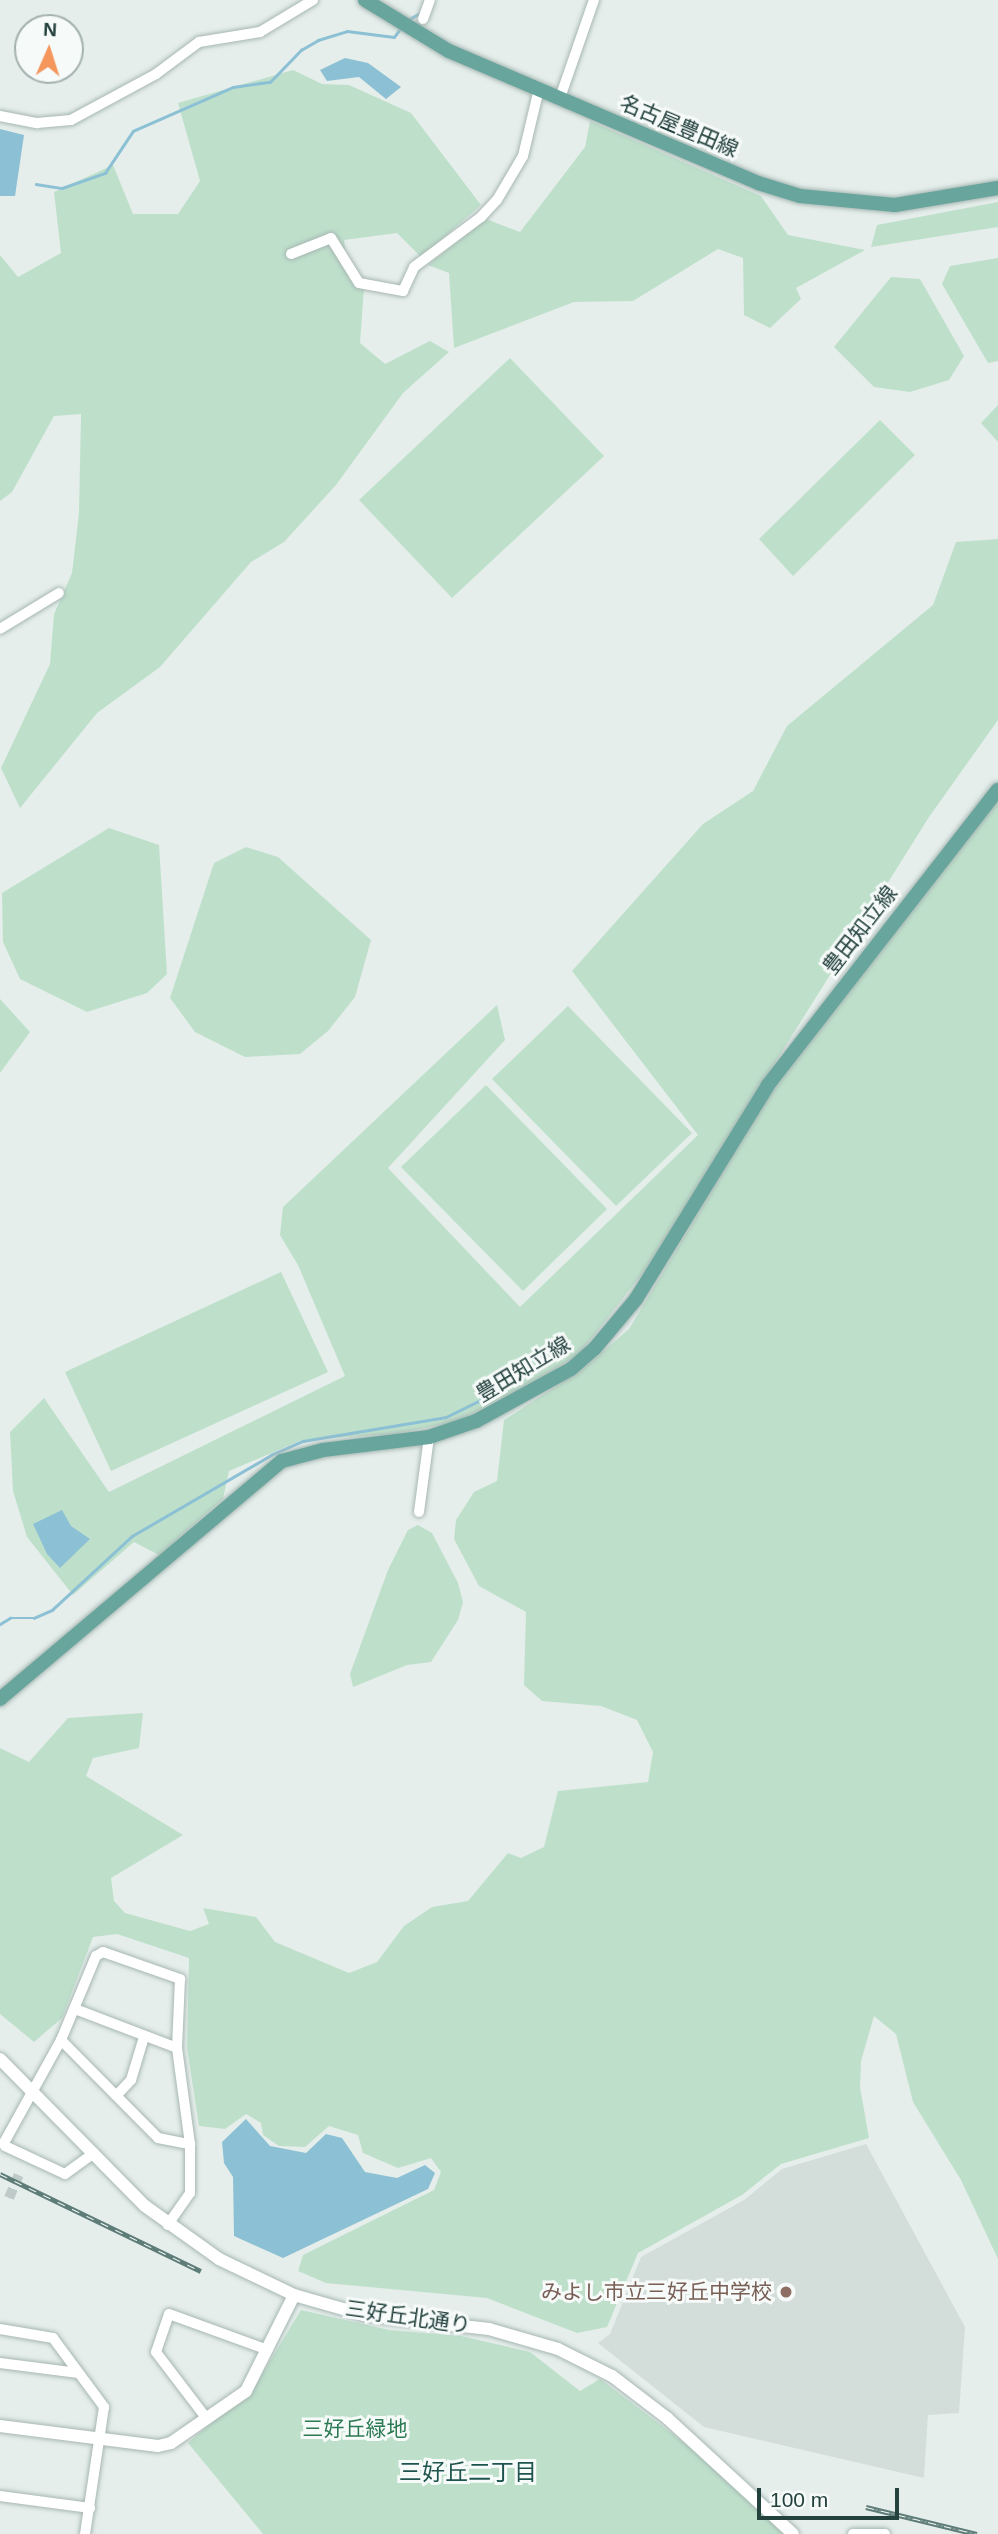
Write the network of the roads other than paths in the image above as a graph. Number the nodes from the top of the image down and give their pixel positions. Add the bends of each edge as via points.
1 (313, 0) edge
2 (365, 0) edge
3 (430, 0) edge
4 (594, 0) edge
5 (423, 19) dead end
6 (539, 89) junction
7 (560, 98) junction
8 (0, 116) edge
9 (998, 188) edge
10 (292, 254) dead end
11 (59, 593) dead end
12 (0, 629) edge
13 (998, 790) edge
14 (429, 1437) junction
15 (419, 1512) dead end
16 (0, 1699) edge
17 (75, 2009) junction
18 (145, 2037) junction
19 (61, 2040) junction
20 (177, 2048) junction
21 (0, 2059) edge
22 (33, 2091) junction
23 (117, 2095) junction
24 (190, 2144) junction
25 (94, 2153) junction
26 (168, 2225) junction
27 (294, 2295) junction
28 (0, 2329) edge
29 (268, 2350) junction
30 (0, 2362) edge
31 (78, 2373) junction
32 (207, 2420) junction
33 (0, 2426) edge
34 (100, 2440) junction
35 (0, 2496) edge
36 (90, 2508) junction
37 (85, 2534) edge
38 (793, 2534) edge
39 (853, 2534) edge
40 (885, 2534) edge

1 - 8 street via 260,32 199,42 156,74 71,120 37,123
2 - 6 main road, 名古屋豊田線 via 449,51
3 - 5 street
4 - 7 street
6 - 7 main road, 名古屋豊田線
6 - 10 street via 523,156 496,200 481,217 414,267 402,291 359,283 331,238
7 - 9 main road, 名古屋豊田線 via 758,183 800,196 895,205
11 - 12 street
13 - 14 main road, 豊田知立線 via 768,1085 614,1328 571,1369 520,1400
14 - 15 street
14 - 16 main road, 豊田知立線 via 323,1450 282,1461
17 - 18 street
17 - 19 street
17 - 20 street via 100,1953 177,1976 181,1983
18 - 20 street
18 - 23 street via 131,2080
19 - 22 street
19 - 23 street
20 - 24 street
21 - 22 street, 三好丘北通り
22 - 25 street, 三好丘北通り
22 - 25 street via 5,2146 65,2174
23 - 24 street via 158,2138
24 - 26 street via 190,2193
25 - 26 street, 三好丘北通り
26 - 27 street, 三好丘北通り via 219,2259
27 - 29 street
27 - 38 street, 三好丘北通り via 364,2315 489,2329 558,2349 612,2376 656,2410
28 - 31 street via 53,2337
29 - 32 street via 246,2391
29 - 32 street via 169,2314 156,2352
30 - 31 street
31 - 34 street via 104,2407
32 - 34 street via 158,2446
33 - 34 street
34 - 36 street
35 - 36 street
36 - 37 street
39 - 40 street

